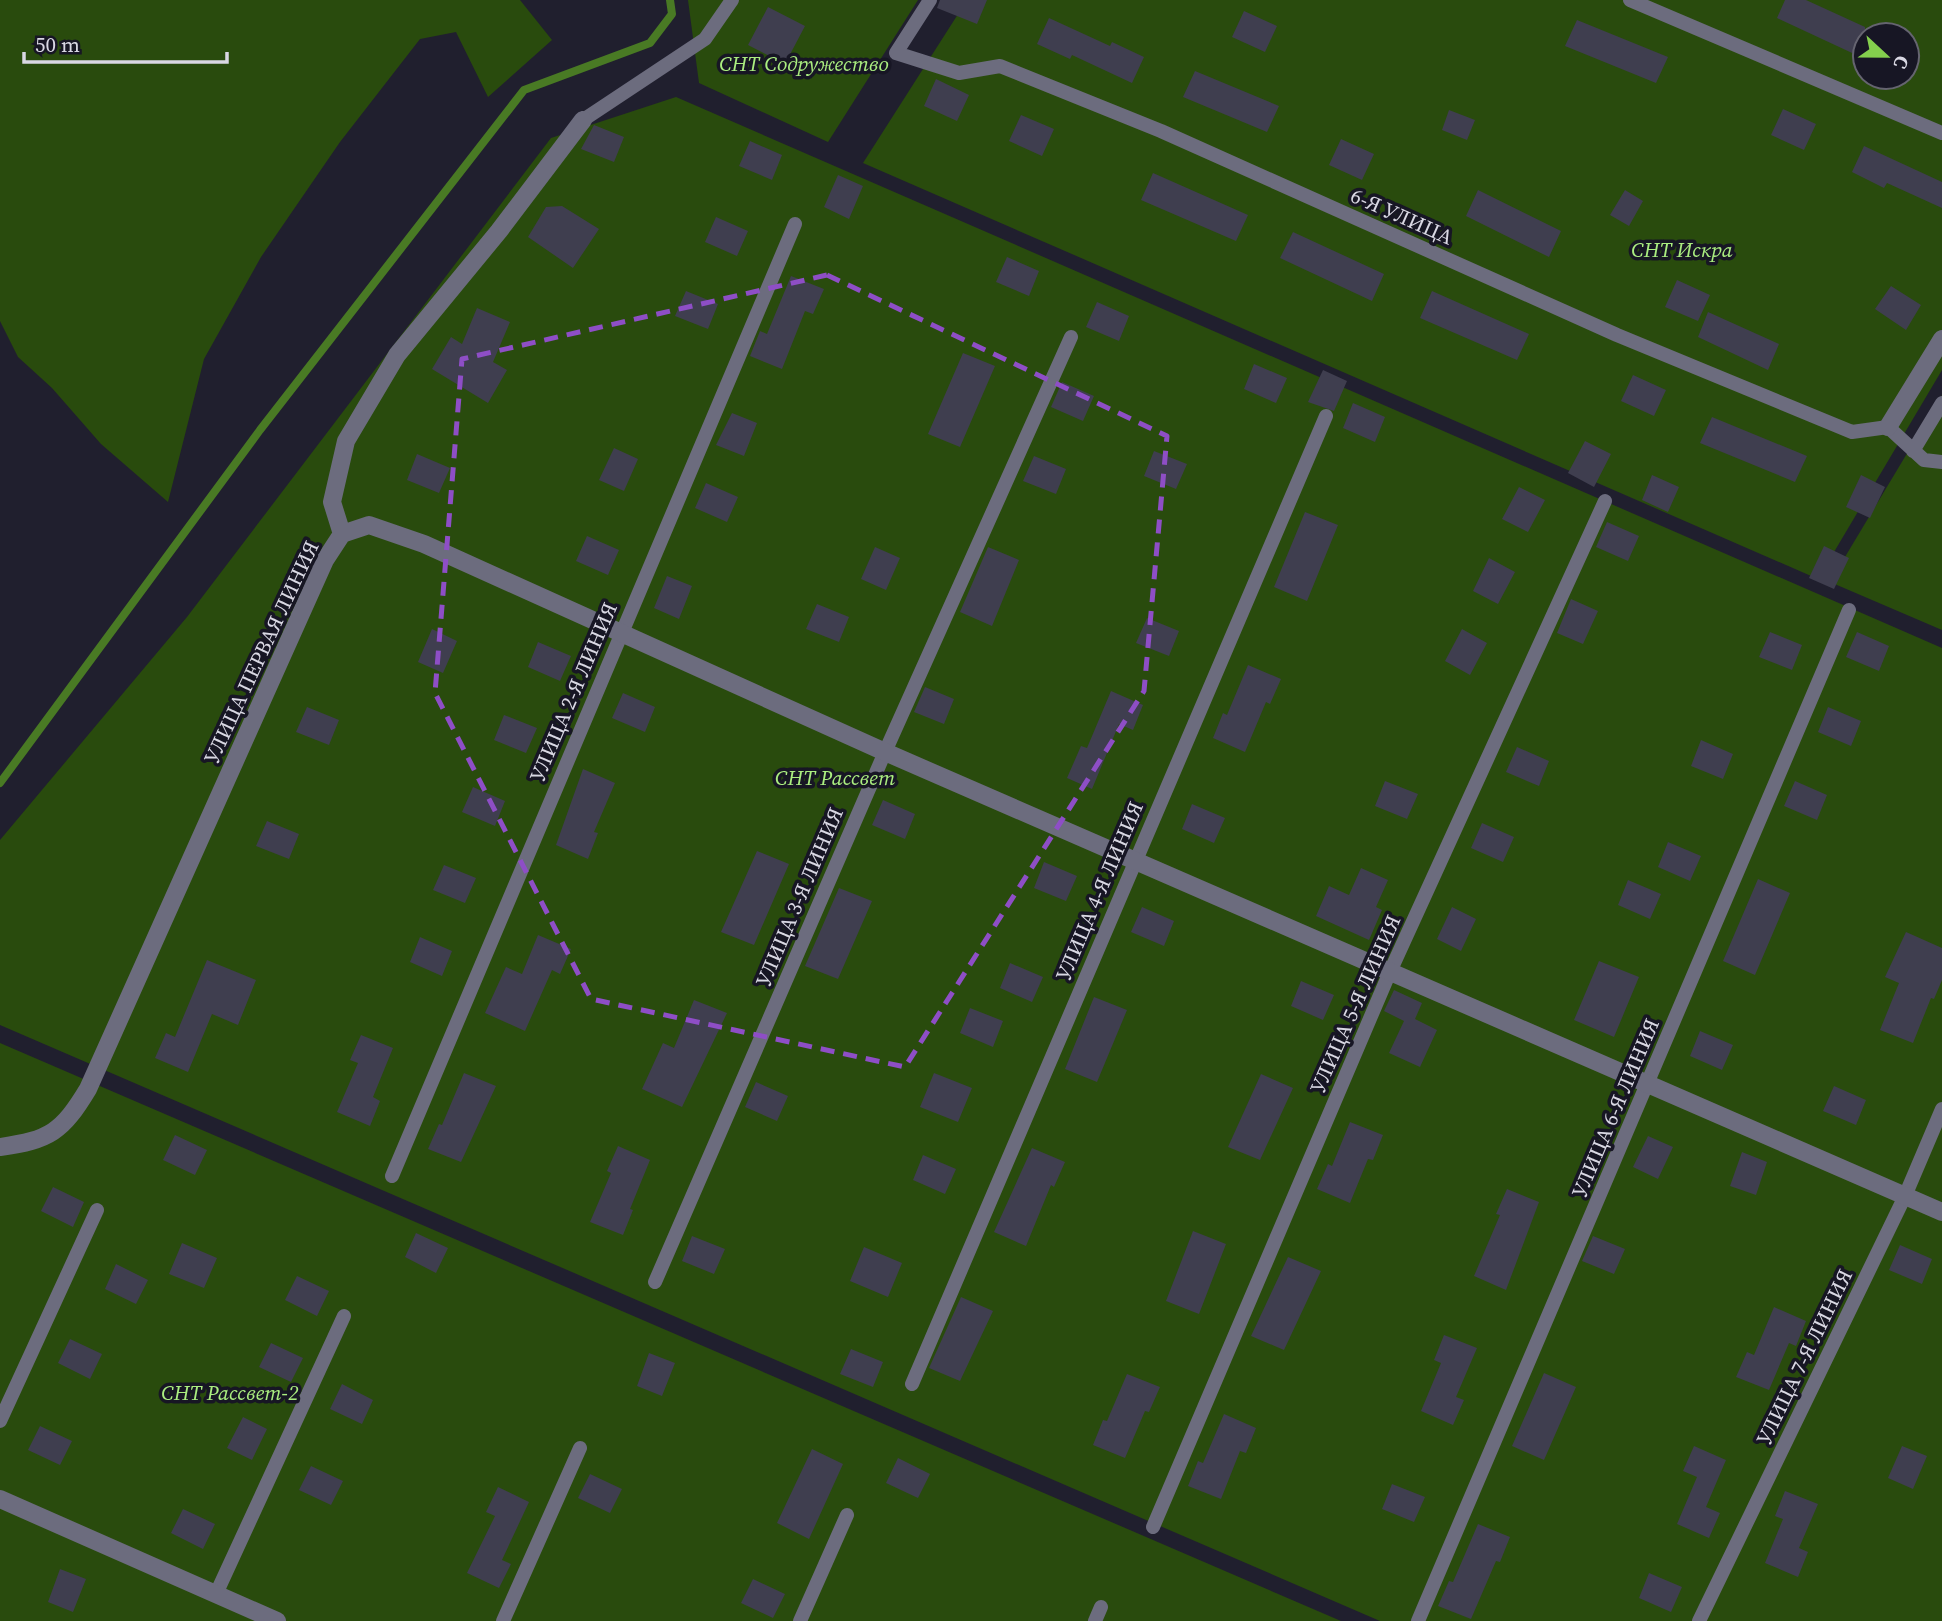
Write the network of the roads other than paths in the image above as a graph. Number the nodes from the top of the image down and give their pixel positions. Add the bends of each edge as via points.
1 (732, 0) edge
2 (930, 0) edge
3 (1630, 0) edge
4 (583, 120) joint
5 (1942, 132) edge
6 (795, 224) dead end
7 (1070, 337) dead end
8 (1942, 339) edge
9 (1942, 403) edge
10 (1326, 416) dead end
11 (1888, 427) junction
12 (1913, 451) junction
13 (1942, 461) edge
14 (1605, 501) dead end
15 (342, 534) junction
16 (1849, 610) dead end
17 (622, 631) junction
18 (885, 752) junction
19 (1136, 859) junction
20 (1389, 974) junction
21 (1649, 1083) junction
22 (1942, 1109) edge
23 (0, 1147) edge
24 (392, 1176) dead end
25 (1905, 1196) junction
26 (97, 1210) dead end
27 (1942, 1212) edge
28 (655, 1282) dead end
29 (344, 1316) dead end
30 (912, 1384) dead end
31 (0, 1421) edge
32 (580, 1448) dead end
33 (0, 1499) edge
34 (847, 1515) dead end
35 (1153, 1527) dead end
36 (216, 1594) junction
37 (1101, 1606) dead end
38 (277, 1621) edge
39 (503, 1621) edge
40 (800, 1621) edge
41 (1095, 1621) edge
42 (1418, 1621) edge
43 (1699, 1621) edge

1 - 4 lane via 705,39
2 - 11 lane, 6-Я УЛИЦА via 896,53 959,73 1000,66 1161,131 1617,335 1852,432
3 - 5 lane
4 - 15 street, УЛИЦА ПЕРВАЯ ЛИНИЯ via 397,355 346,441 332,502
6 - 17 lane, УЛИЦА 2-Я ЛИНИЯ
7 - 18 lane, УЛИЦА 3-Я ЛИНИЯ
8 - 11 street
9 - 12 lane
10 - 19 lane, УЛИЦА 4-Я ЛИНИЯ
11 - 12 lane
12 - 13 lane via 1924,460
14 - 20 lane, УЛИЦА 5-Я ЛИНИЯ
15 - 17 street via 369,525 413,540
15 - 23 street, УЛИЦА ПЕРВАЯ ЛИНИЯ via 325,560 88,1089 69,1119 40,1141
16 - 21 lane, УЛИЦА 6-Я ЛИНИЯ
17 - 18 street
17 - 24 lane, УЛИЦА 2-Я ЛИНИЯ
18 - 19 street
18 - 28 lane, УЛИЦА 3-Я ЛИНИЯ
19 - 20 street
19 - 30 lane, УЛИЦА 4-Я ЛИНИЯ
20 - 21 street
20 - 35 lane, УЛИЦА 5-Я ЛИНИЯ
21 - 25 street
21 - 42 lane, УЛИЦА 6-Я ЛИНИЯ
22 - 25 lane, УЛИЦА 7-Я ЛИНИЯ
25 - 27 street
25 - 43 lane, УЛИЦА 7-Я ЛИНИЯ
26 - 31 lane
29 - 36 lane
32 - 39 lane
33 - 36 street
34 - 40 lane
36 - 38 street
37 - 41 lane

